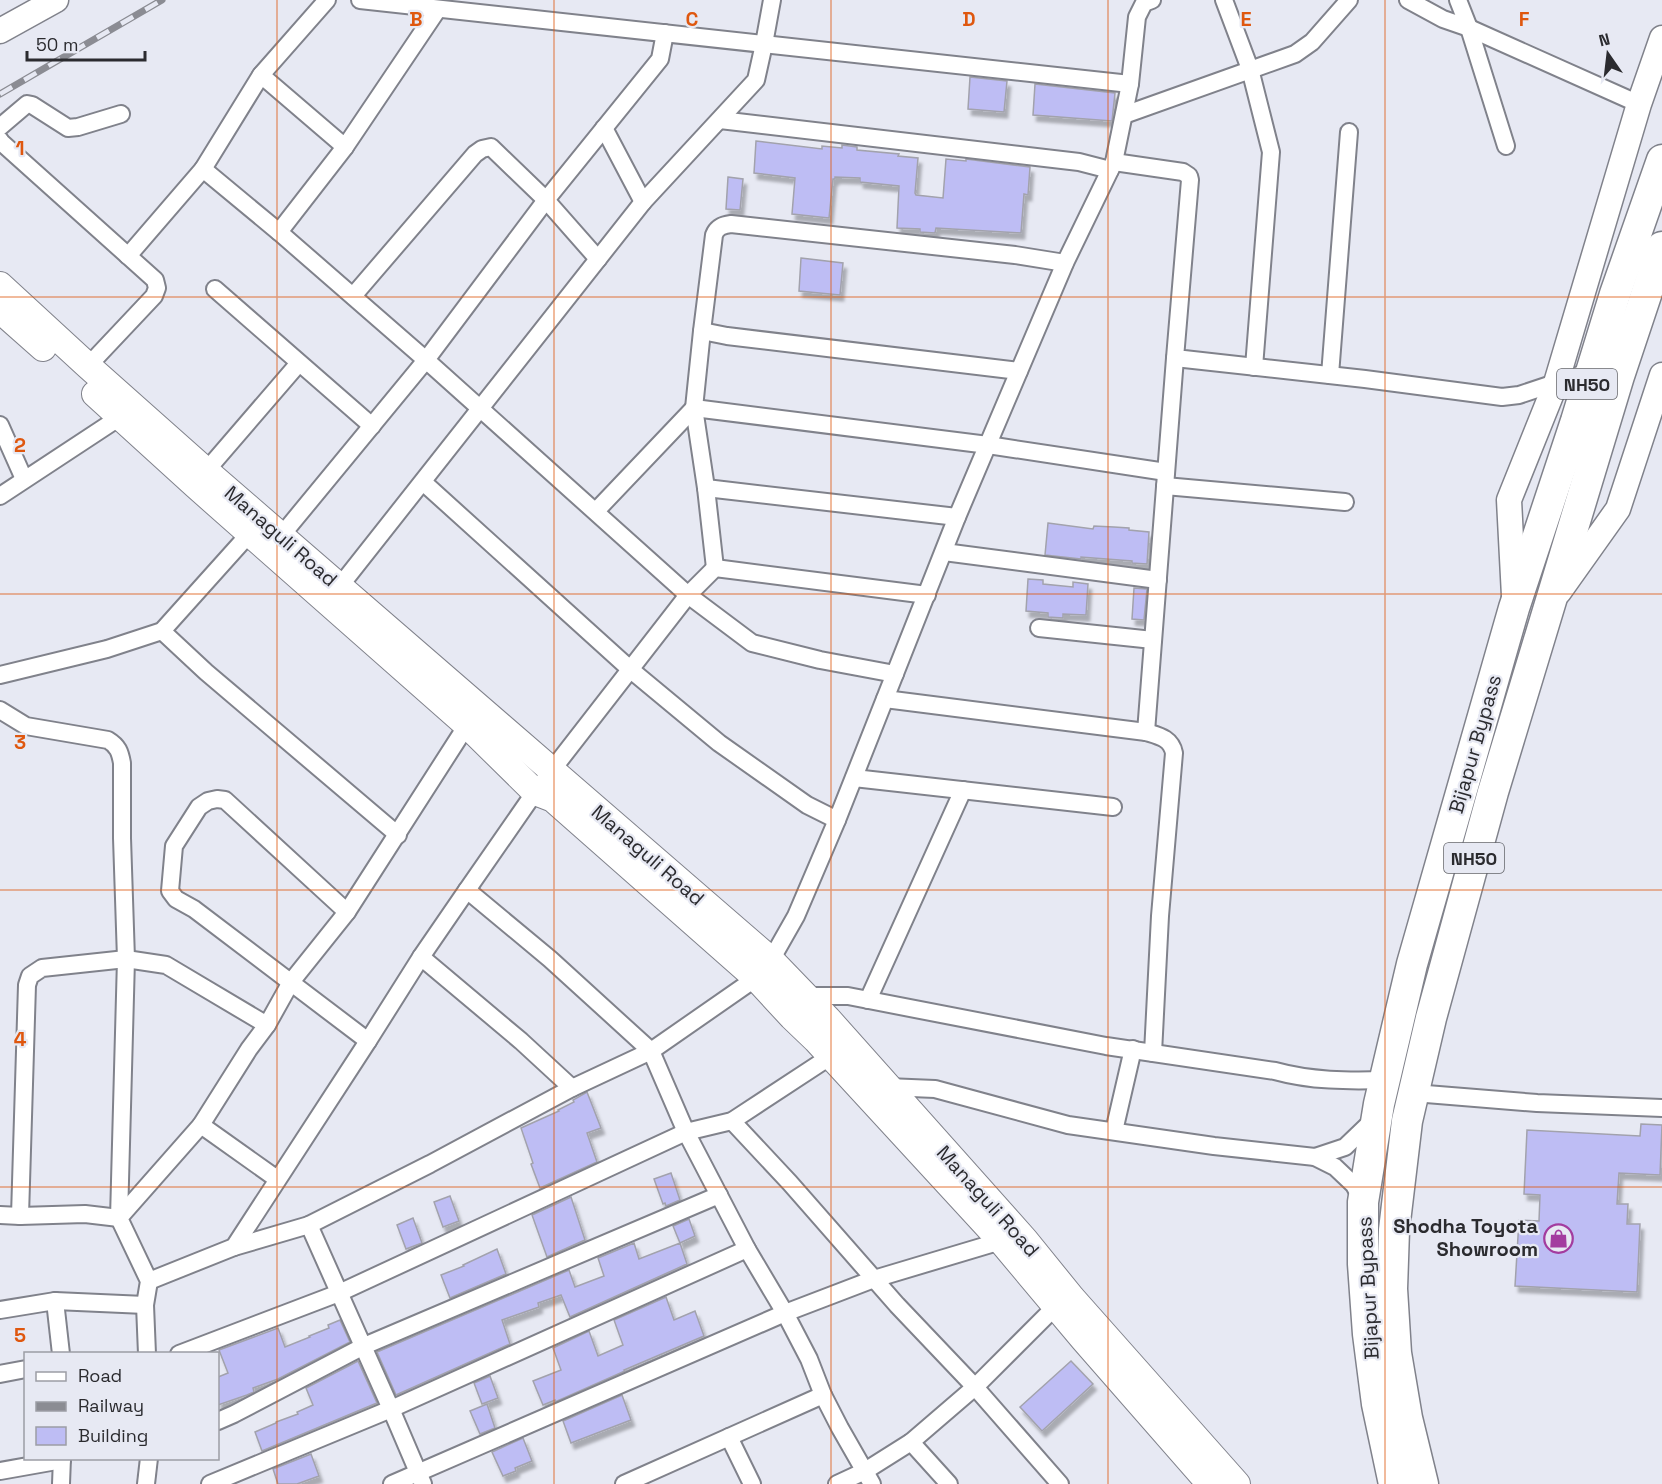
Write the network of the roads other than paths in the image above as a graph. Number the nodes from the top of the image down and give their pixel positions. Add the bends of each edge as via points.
1 (56, 0) edge
2 (327, 0) edge
3 (360, 0) edge
4 (772, 0) edge
5 (1152, 0) edge
6 (1224, 0) edge
7 (1349, 0) edge
8 (1408, 0) edge
9 (1458, 0) edge
10 (438, 9) junction
11 (1468, 28) junction
12 (0, 31) edge
13 (664, 33) junction
14 (1662, 38) edge
15 (764, 44) junction
16 (1250, 69) junction
17 (261, 75) junction
18 (1130, 84) junction
19 (1639, 104) junction
20 (121, 114) dead end
21 (1124, 115) junction
22 (720, 120) junction
23 (0, 127) edge
24 (604, 128) junction
25 (1349, 132) dead end
26 (0, 140) edge
27 (1506, 146) dead end
28 (345, 147) junction
29 (1662, 160) edge
30 (1112, 166) junction
31 (203, 170) junction
32 (546, 200) junction
33 (643, 202) junction
34 (279, 232) junction
35 (1662, 247) edge
36 (128, 256) junction
37 (598, 259) junction
38 (1065, 263) junction
39 (0, 285) edge
40 (215, 289) dead end
41 (353, 296) junction
42 (0, 310) edge
43 (702, 331) junction
44 (1175, 358) junction
45 (426, 360) junction
46 (299, 363) junction
47 (88, 366) junction
48 (1254, 367) junction
49 (1019, 371) junction
50 (1591, 371) junction
51 (1330, 375) junction
52 (1662, 375) edge
53 (1556, 382) junction
54 (694, 408) junction
55 (480, 409) junction
56 (120, 417) junction
57 (0, 425) edge
58 (372, 426) junction
59 (988, 445) junction
60 (206, 471) junction
61 (24, 479) junction
62 (1166, 479) junction
63 (423, 482) junction
64 (706, 488) junction
65 (0, 496) edge
66 (1345, 502) dead end
67 (596, 511) junction
68 (957, 517) junction
69 (250, 533) junction
70 (280, 536) junction
71 (944, 552) junction
72 (715, 567) junction
73 (1158, 580) junction
74 (340, 586) junction
75 (688, 595) junction
76 (927, 595) junction
77 (1548, 606) junction
78 (1514, 608) junction
79 (1039, 628) dead end
80 (162, 631) junction
81 (1153, 640) junction
82 (631, 670) junction
83 (895, 674) junction
84 (0, 675) edge
85 (885, 699) junction
86 (0, 711) edge
87 (467, 725) junction
88 (1146, 732) junction
89 (552, 771) junction
90 (854, 778) junction
91 (963, 790) junction
92 (536, 792) junction
93 (1113, 807) dead end
94 (837, 820) junction
95 (398, 835) junction
96 (467, 890) junction
97 (347, 912) junction
98 (421, 957) junction
99 (126, 959) junction
100 (763, 969) junction
101 (291, 982) junction
102 (806, 996) junction
103 (868, 1000) junction
104 (267, 1025) junction
105 (368, 1041) junction
106 (1133, 1049) junction
107 (651, 1051) junction
108 (1153, 1053) junction
109 (831, 1056) junction
110 (886, 1087) junction
111 (572, 1088) junction
112 (1382, 1092) junction
113 (1414, 1093) junction
114 (1662, 1108) edge
115 (732, 1121) junction
116 (201, 1125) junction
117 (1114, 1131) junction
118 (686, 1132) junction
119 (1315, 1157) junction
120 (277, 1179) junction
121 (719, 1195) junction
122 (1363, 1202) junction
123 (0, 1215) edge
124 (20, 1216) junction
125 (119, 1218) junction
126 (309, 1225) junction
127 (1001, 1241) junction
128 (234, 1247) junction
129 (747, 1249) junction
130 (874, 1279) junction
131 (149, 1281) junction
132 (339, 1293) junction
133 (1062, 1300) junction
134 (55, 1301) junction
135 (145, 1305) junction
136 (0, 1310) edge
137 (785, 1313) junction
138 (364, 1346) junction
139 (61, 1352) edge
140 (147, 1352) edge
141 (182, 1352) edge
142 (24, 1369) edge
143 (0, 1374) edge
144 (975, 1387) junction
145 (823, 1395) junction
146 (391, 1409) junction
147 (219, 1420) edge
148 (729, 1437) junction
149 (911, 1442) junction
150 (57, 1460) edge
151 (62, 1460) edge
152 (149, 1460) edge
153 (0, 1471) edge
154 (420, 1478) edge
155 (869, 1478) edge
156 (1392, 1480) edge
157 (61, 1484) edge
158 (146, 1484) edge
159 (210, 1484) edge
160 (392, 1484) edge
161 (624, 1484) edge
162 (752, 1484) edge
163 (837, 1484) edge
164 (949, 1484) edge
165 (1060, 1484) edge
166 (1210, 1484) edge
167 (1237, 1484) edge
168 (1423, 1484) edge

1 - 12 street
2 - 17 street
3 - 10 street
4 - 15 street
5 - 18 street via 1144,3 1137,17
6 - 16 street
7 - 16 street via 1306,48
8 - 11 street
9 - 11 street
10 - 13 street
10 - 28 street
11 - 19 street
11 - 27 street
13 - 15 street
13 - 24 street via 660,59
14 - 19 street
15 - 18 street
15 - 22 street via 756,81
16 - 21 street
16 - 48 street via 1271,152
17 - 28 street
17 - 31 street
18 - 21 street
19 - 53 street
20 - 23 street via 68,128 27,104
21 - 30 street
22 - 30 street
22 - 33 street
24 - 32 street
24 - 33 street
25 - 51 street
26 - 36 street
28 - 34 street
29 - 50 highway, Bijapur Bypass / NH50
30 - 38 street
30 - 44 street via 1183,172 1189,176
31 - 34 street
31 - 36 street
32 - 37 street
32 - 41 street via 491,147 482,149
32 - 45 street
33 - 37 street
34 - 41 street
35 - 77 highway, Bijapur Bypass / NH50
36 - 47 street via 155,280 157,288 154,296
37 - 55 street
38 - 43 street via 724,225 714,235
38 - 49 street
39 - 47 main road, Managuli Road
40 - 46 street
41 - 45 street
42 - 56 main road, Managuli Road
43 - 49 street
43 - 54 street
44 - 48 street
44 - 62 street
45 - 55 street
45 - 58 street
46 - 58 street
46 - 60 street
47 - 60 main road, Managuli Road
48 - 51 street
49 - 59 street
50 - 53 street
50 - 78 highway, Bijapur Bypass / NH50
51 - 53 street via 1502,397
52 - 77 street via 1618,509
53 - 78 street via 1509,500
54 - 59 street
54 - 64 street
54 - 67 street
55 - 63 street
55 - 67 street
56 - 61 street
56 - 69 main road, Managuli Road
57 - 61 street
58 - 70 street
59 - 62 street
59 - 68 street
60 - 70 main road, Managuli Road
61 - 65 street
62 - 66 street
62 - 73 street
63 - 74 street
63 - 82 street
64 - 68 street
64 - 72 street
67 - 75 street
68 - 71 street
69 - 80 street
69 - 87 main road, Managuli Road
70 - 74 main road, Managuli Road
71 - 73 street
71 - 76 street
72 - 75 street
72 - 76 street
73 - 81 street
74 - 89 main road, Managuli Road
75 - 82 street
75 - 83 street via 752,643
76 - 83 street
77 - 113 highway, Bijapur Bypass / NH50 via 1465,892
78 - 112 highway, Bijapur Bypass / NH50 via 1412,964
79 - 81 street
80 - 84 street
80 - 95 street
81 - 88 street
82 - 89 street
82 - 94 street via 719,743 807,806
83 - 85 street
85 - 88 street
85 - 90 street
86 - 99 street via 26,726 108,740 120,752
87 - 92 main road, Managuli Road
87 - 95 street
88 - 108 street via 1167,740 1174,753
89 - 92 street
89 - 100 main road, Managuli Road
90 - 91 street
90 - 94 street
91 - 93 street
91 - 103 street
92 - 96 street
92 - 100 main road, Managuli Road via 553,799
94 - 100 street via 796,916
95 - 97 street
96 - 98 street
96 - 107 street
97 - 101 street
97 - 101 street via 225,800 208,801 199,807 174,846 172,895
98 - 105 street
98 - 111 street
99 - 104 street via 166,965
99 - 124 street via 42,968 30,976
99 - 125 street
100 - 102 main road, Managuli Road
100 - 107 street
100 - 109 main road, Managuli Road
101 - 104 street
101 - 105 street
102 - 103 street
102 - 110 main road, Managuli Road
103 - 106 street
104 - 116 street
105 - 120 street
106 - 108 street
106 - 117 street
107 - 111 street
107 - 118 street
108 - 112 street via 1342,1081
109 - 115 street
109 - 127 main road, Managuli Road
110 - 117 street via 935,1089 1068,1125
110 - 133 main road, Managuli Road via 1025,1240
111 - 126 street
112 - 119 street via 1369,1124 1345,1147
112 - 122 highway, Bijapur Bypass / NH50
113 - 114 street
113 - 168 highway, Bijapur Bypass / NH50 via 1397,1198 1392,1289 1396,1353
115 - 118 street
115 - 130 street
116 - 120 street
116 - 125 street
117 - 119 street
118 - 121 street
118 - 132 street
119 - 122 street via 1335,1167 1354,1185
120 - 128 street
121 - 129 street
121 - 138 street
122 - 156 highway, Bijapur Bypass / NH50 via 1368,1334
123 - 124 street
124 - 125 street via 85,1214
125 - 131 street
126 - 128 street
126 - 132 street
127 - 130 street
127 - 133 main road, Managuli Road
128 - 131 street
129 - 137 street
129 - 146 street
130 - 137 street
130 - 144 street
131 - 135 street
132 - 138 street
132 - 141 street
133 - 144 street
133 - 166 main road, Managuli Road
133 - 167 main road, Managuli Road
134 - 135 street
134 - 136 street
134 - 139 street
135 - 140 street
137 - 145 street
137 - 154 street
138 - 146 street
138 - 147 street
142 - 143 street
144 - 149 street
144 - 165 street
145 - 148 street
145 - 155 street
146 - 154 street
146 - 159 street
148 - 161 street
148 - 162 street
149 - 155 street
149 - 164 street
150 - 153 street
151 - 157 street
152 - 158 street
154 - 160 street
155 - 163 street

